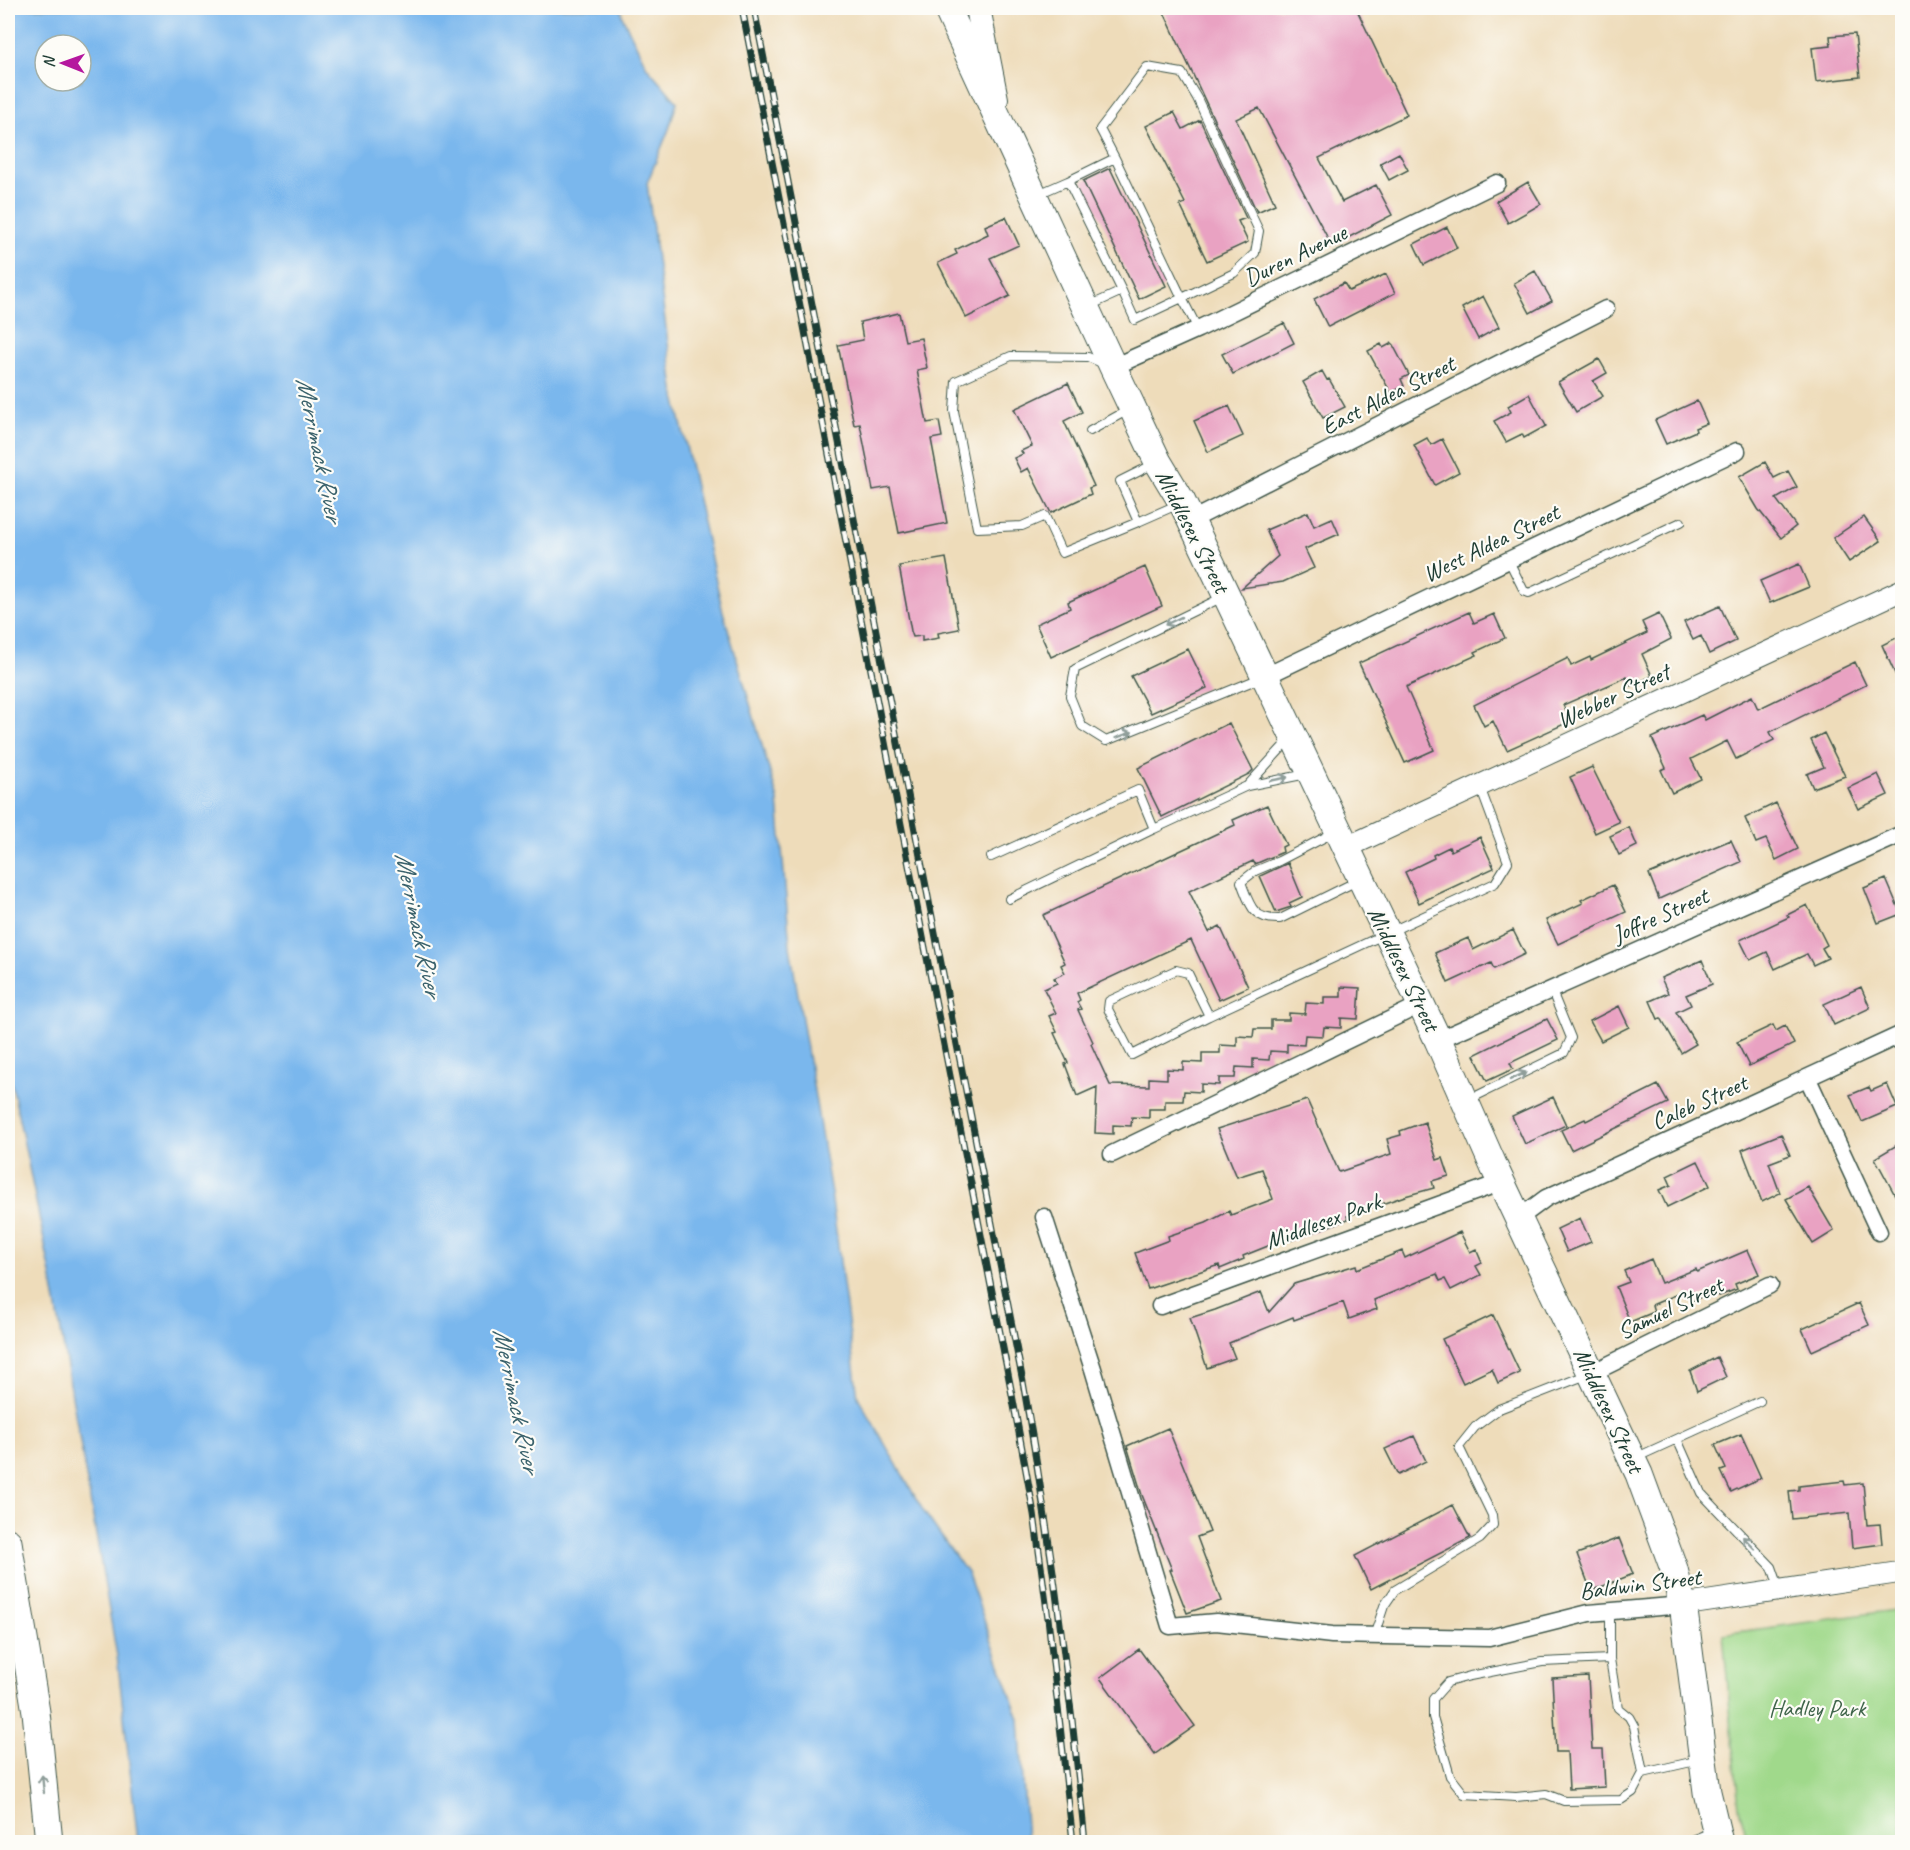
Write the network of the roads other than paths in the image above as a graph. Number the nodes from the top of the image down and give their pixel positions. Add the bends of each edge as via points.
1 (947, 8) edge
2 (978, 8) edge
3 (1001, 125) junction
4 (1115, 158) junction
5 (1068, 181) junction
6 (1497, 183) dead end
7 (1033, 196) junction
8 (1122, 291) junction
9 (1182, 298) junction
10 (1086, 307) junction
11 (1606, 309) dead end
12 (1198, 329) junction
13 (1113, 367) junction
14 (1133, 408) junction
15 (1090, 431) dead end
16 (1737, 452) dead end
17 (1158, 462) junction
18 (1186, 512) junction
19 (1138, 522) junction
20 (1681, 522) dead end
21 (1509, 561) junction
22 (1902, 590) edge
23 (1226, 596) junction
24 (1264, 677) junction
25 (1293, 736) junction
26 (1310, 773) junction
27 (1247, 786) junction
28 (1480, 786) junction
29 (1154, 829) junction
30 (1902, 834) edge
31 (1342, 839) junction
32 (991, 857) dead end
33 (1360, 880) junction
34 (1009, 899) dead end
35 (1386, 933) junction
36 (1551, 989) junction
37 (1420, 1005) junction
38 (1209, 1016) junction
39 (1902, 1034) edge
40 (1438, 1040) junction
41 (1808, 1079) junction
42 (1465, 1101) junction
43 (1112, 1154) dead end
44 (1502, 1182) junction
45 (1044, 1217) dead end
46 (1519, 1218) junction
47 (1879, 1232) dead end
48 (1770, 1285) dead end
49 (1160, 1306) dead end
50 (1592, 1373) junction
51 (1760, 1401) dead end
52 (1677, 1439) junction
53 (1632, 1460) junction
54 (8, 1542) edge
55 (1902, 1572) edge
56 (1780, 1590) junction
57 (1683, 1605) junction
58 (1610, 1613) junction
59 (1379, 1636) junction
60 (1610, 1659) junction
61 (1703, 1759) junction
62 (1643, 1773) junction
63 (1718, 1836) edge
64 (50, 1842) edge
65 (1687, 1842) edge

1 - 3 main road, Middlesex Street
2 - 3 main road, Middlesex Street
3 - 7 main road, Middlesex Street
4 - 5 lane
4 - 9 lane
4 - 9 lane via 1100,129 1147,67 1182,72 1259,231 1255,253 1234,273
5 - 7 lane
5 - 8 lane
6 - 12 street, Duren Avenue
7 - 10 main road, Middlesex Street
8 - 9 lane via 1135,320
8 - 10 lane
9 - 12 lane
10 - 13 main road, Middlesex Street
11 - 18 street, East Aldea Street
12 - 13 street, Duren Avenue
13 - 14 main road, Middlesex Street
13 - 19 lane via 1088,357 1011,356 956,381 954,411 977,528 1022,526 1045,516 1062,553
14 - 15 lane
14 - 17 main road, Middlesex Street
16 - 21 street, West Aldea Street
17 - 18 main road, Middlesex Street
17 - 19 lane via 1119,482
18 - 19 lane
18 - 23 main road, Middlesex Street
20 - 21 lane via 1529,593 1524,591
21 - 24 street, West Aldea Street
22 - 28 street, Webber Street
23 - 24 main road, Middlesex Street
23 -> 24 lane via 1075,669 1070,696 1082,726 1106,741
24 - 25 main road, Middlesex Street
25 - 26 main road, Middlesex Street
25 - 27 lane
27 -> 26 lane
26 - 31 main road, Middlesex Street
27 - 29 lane
28 - 31 street, Webber Street
28 - 35 lane via 1508,862 1495,883
29 - 32 lane via 1138,790
29 - 34 lane
30 - 36 street, Joffre Street
31 - 33 main road, Middlesex Street
31 - 33 lane via 1310,844 1241,882 1252,910 1267,920 1280,920
33 - 35 main road, Middlesex Street
35 - 37 main road, Middlesex Street
35 - 38 lane
36 - 40 street, Joffre Street
42 -> 36 lane via 1564,1053 1571,1038
37 - 40 main road, Middlesex Street
37 - 43 street
38 - 38 lane via 1188,973 1176,970 1109,1000 1108,1009 1132,1055
39 - 41 street, Caleb Street
40 - 42 main road, Middlesex Street
41 - 46 street, Caleb Street via 1546,1198
41 - 47 street
42 - 44 main road, Middlesex Street
44 - 46 main road, Middlesex Street
44 - 49 street, Middlesex Park
45 - 59 street, Baldwin Street via 1170,1626 1216,1622 1332,1635
46 - 50 main road, Middlesex Street
48 - 50 street, Samuel Street
50 - 53 main road, Middlesex Street
50 - 59 lane via 1499,1408 1475,1427 1459,1447 1492,1515 1493,1525 1480,1539 1395,1590 1384,1606
51 - 52 lane
52 - 53 lane
56 -> 52 lane via 1772,1567 1701,1493
53 - 57 main road, Middlesex Street via 1674,1569
64 -> 54 main road via 36,1712
55 - 56 street, Baldwin Street
56 - 57 street, Baldwin Street
57 - 58 street, Baldwin Street
57 - 61 main road, Middlesex Street
58 - 59 street, Baldwin Street via 1588,1613 1489,1638
58 - 60 lane
60 - 62 lane via 1618,1708 1634,1726
60 - 62 lane via 1542,1662 1448,1682 1433,1699 1433,1717 1450,1776 1464,1794 1546,1794 1564,1801 1622,1800 1633,1792
61 - 62 lane
61 - 63 main road, Middlesex Street
63 - 65 lane

